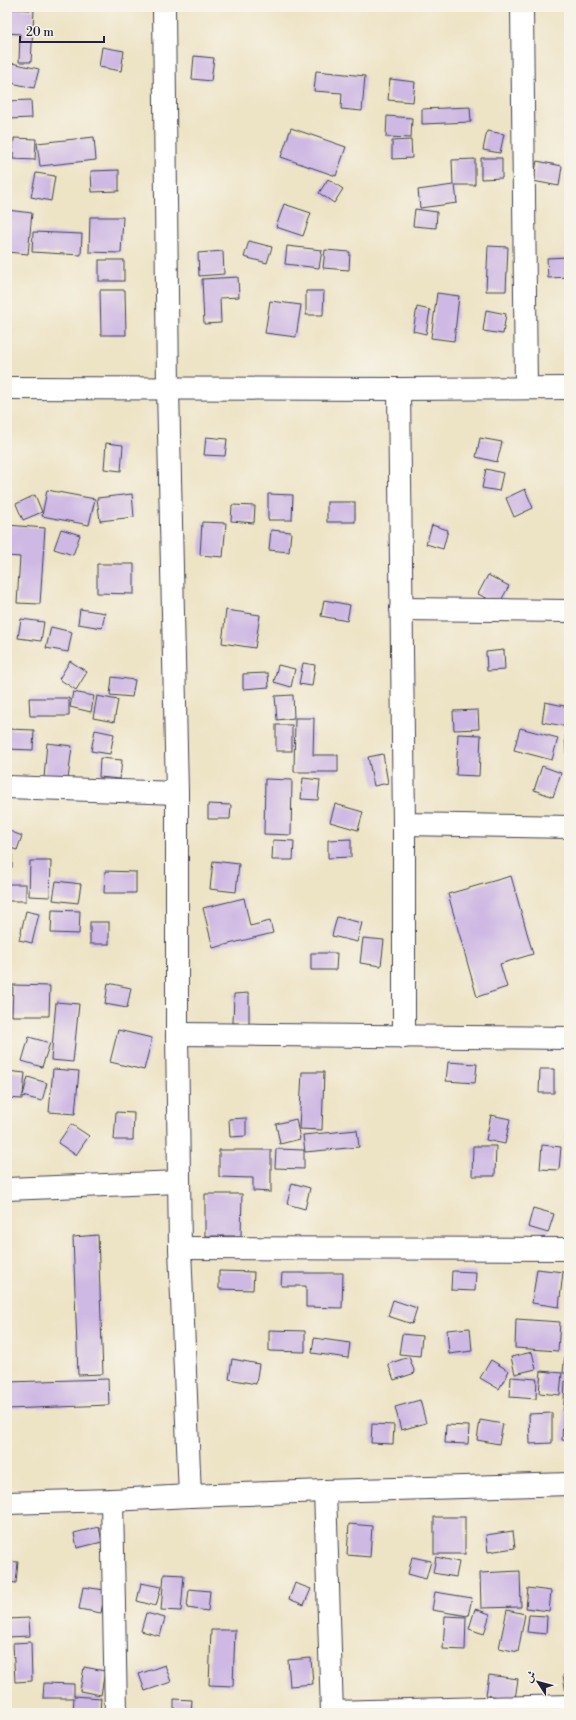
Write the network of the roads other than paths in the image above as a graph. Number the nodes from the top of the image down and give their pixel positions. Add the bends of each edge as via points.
1 (164, 7) edge
2 (522, 7) edge
3 (7, 388) edge
4 (168, 388) junction
5 (526, 388) junction
6 (569, 388) edge
7 (398, 389) junction
8 (401, 609) junction
9 (569, 611) edge
10 (7, 787) edge
11 (177, 793) junction
12 (404, 824) junction
13 (569, 827) edge
14 (177, 1034) junction
15 (404, 1037) junction
16 (569, 1038) edge
17 (179, 1182) junction
18 (7, 1189) edge
19 (180, 1248) junction
20 (569, 1249) edge
21 (569, 1484) edge
22 (325, 1491) junction
23 (190, 1496) junction
24 (112, 1500) junction
25 (7, 1503) edge
26 (569, 1706) edge
27 (543, 1710) edge
28 (116, 1713) edge
29 (332, 1713) edge

1 - 4 street
2 - 5 street
3 - 4 street
4 - 7 street
4 - 11 street
5 - 6 street
5 - 7 street
7 - 8 street
8 - 9 street
8 - 12 street
10 - 11 street
11 - 14 street
12 - 13 street
12 - 15 street
14 - 15 street
14 - 17 street
15 - 16 street
17 - 18 street
17 - 19 street
19 - 20 street
19 - 23 street
21 - 22 street
22 - 23 street
22 - 29 street
23 - 24 street
24 - 25 street
24 - 28 street
26 - 27 street
27 - 29 street

